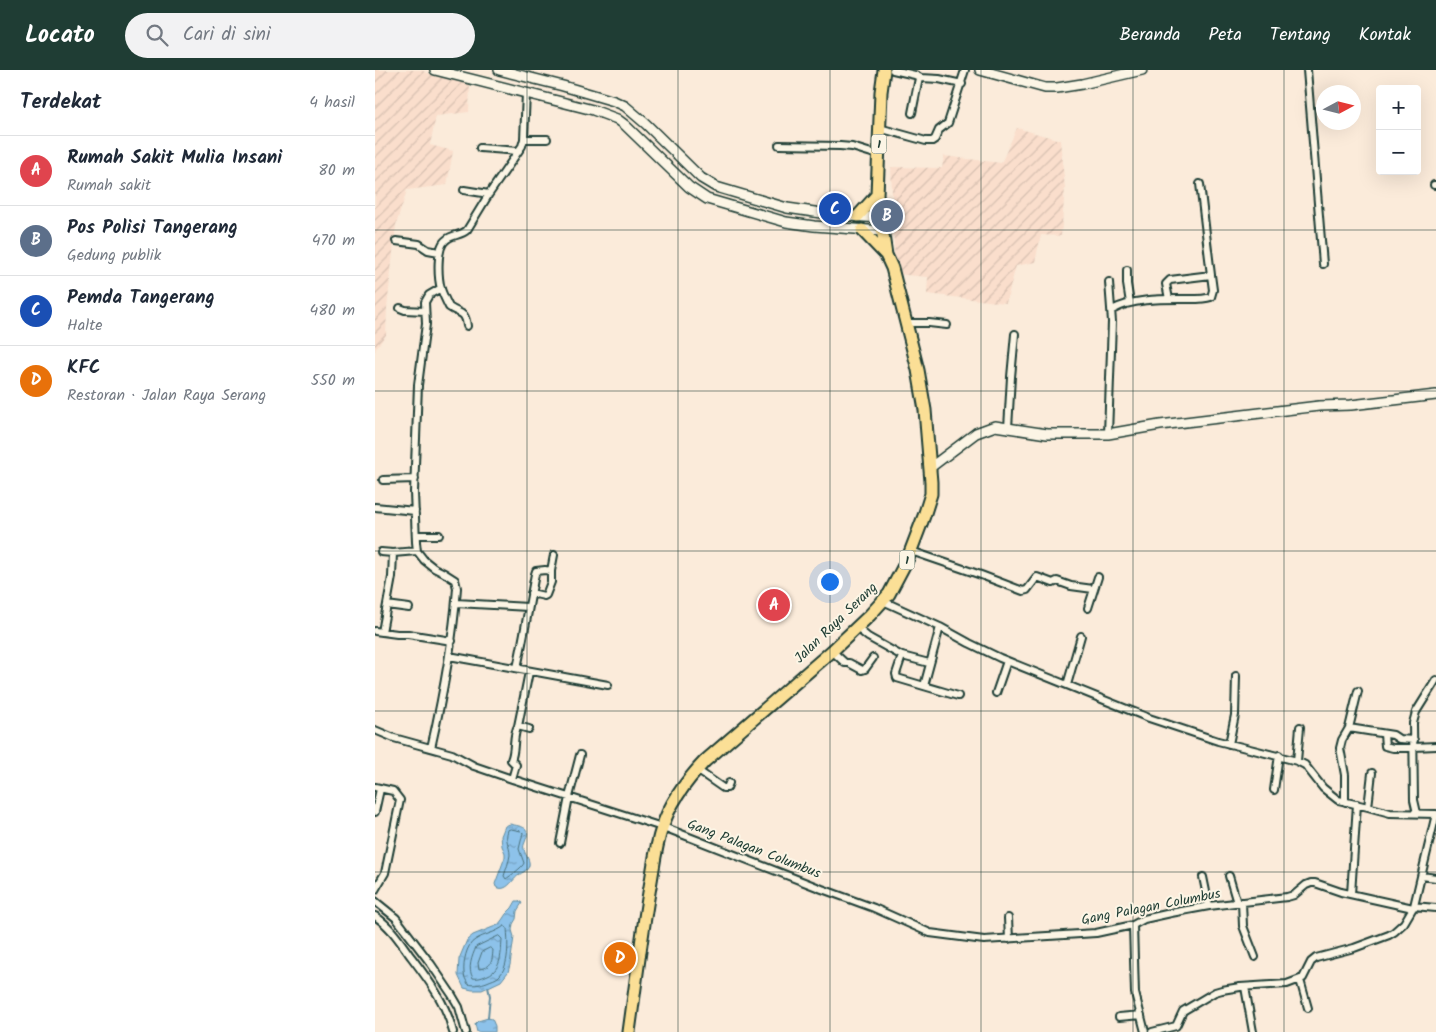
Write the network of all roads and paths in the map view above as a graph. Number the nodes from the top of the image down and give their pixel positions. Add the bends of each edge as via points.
1 (435, 70) edge
2 (499, 70) edge
3 (884, 70) edge
4 (893, 70) edge
5 (965, 70) edge
6 (980, 70) edge
7 (1142, 70) edge
8 (1307, 70) edge
9 (527, 73) edge
10 (919, 78) junction
11 (962, 84) junction
12 (526, 94) junction
13 (912, 113) dead end
14 (879, 128) junction
15 (547, 138) dead end
16 (524, 139) junction
17 (779, 145) dead end
18 (480, 148) dead end
19 (518, 151) junction
20 (878, 155) junction
21 (1200, 184) dead end
22 (716, 186) junction
23 (465, 190) dead end
24 (489, 194) junction
25 (877, 195) junction
26 (707, 199) junction
27 (858, 216) junction
28 (880, 218) junction
29 (862, 230) junction
30 (882, 231) junction
31 (396, 241) dead end
32 (439, 252) junction
33 (886, 255) junction
34 (1323, 264) dead end
35 (1127, 270) dead end
36 (1211, 275) junction
37 (1109, 282) dead end
38 (441, 288) junction
39 (1169, 299) junction
40 (1129, 303) junction
41 (399, 308) dead end
42 (1112, 310) junction
43 (425, 311) junction
44 (907, 323) junction
45 (467, 326) dead end
46 (947, 326) dead end
47 (1015, 334) dead end
48 (1436, 395) edge
49 (1009, 428) junction
50 (1108, 434) junction
51 (931, 466) junction
52 (415, 479) junction
53 (383, 480) dead end
54 (375, 507) edge
55 (415, 511) junction
56 (416, 535) junction
57 (439, 535) dead end
58 (911, 551) junction
59 (381, 552) dead end
60 (417, 552) junction
61 (393, 553) junction
62 (554, 555) dead end
63 (551, 571) junction
64 (1098, 577) dead end
65 (1093, 589) junction
66 (531, 593) junction
67 (883, 601) junction
68 (456, 603) junction
69 (387, 605) junction
70 (528, 607) junction
71 (409, 608) dead end
72 (1088, 608) dead end
73 (940, 627) junction
74 (857, 628) junction
75 (375, 631) edge
76 (382, 632) junction
77 (1081, 636) dead end
78 (452, 641) junction
79 (832, 651) junction
80 (449, 656) junction
81 (902, 656) junction
82 (873, 658) dead end
83 (1007, 661) junction
84 (929, 663) junction
85 (517, 668) junction
86 (529, 672) junction
87 (1236, 676) dead end
88 (1436, 680) edge
89 (608, 685) dead end
90 (1067, 685) junction
91 (924, 686) junction
92 (1359, 691) dead end
93 (996, 693) dead end
94 (958, 696) dead end
95 (519, 726) junction
96 (1300, 727) dead end
97 (1349, 728) junction
98 (529, 729) dead end
99 (375, 730) edge
100 (1384, 734) junction
101 (1229, 744) junction
102 (1414, 745) junction
103 (1436, 746) edge
104 (431, 748) junction
105 (580, 755) dead end
106 (1279, 755) junction
107 (1297, 760) junction
108 (697, 770) junction
109 (1372, 773) dead end
110 (512, 780) junction
111 (729, 783) dead end
112 (377, 788) edge
113 (1274, 790) dead end
114 (569, 797) junction
115 (1345, 802) junction
116 (1357, 804) junction
117 (1368, 807) junction
118 (375, 812) edge
119 (1417, 813) junction
120 (1436, 814) edge
121 (664, 828) junction
122 (560, 843) dead end
123 (1229, 876) dead end
124 (1422, 876) junction
125 (1203, 877) dead end
126 (1436, 878) edge
127 (375, 890) edge
128 (1351, 894) junction
129 (375, 901) edge
130 (1240, 903) junction
131 (1209, 906) junction
132 (1413, 907) junction
133 (1436, 908) edge
134 (375, 916) edge
135 (395, 918) junction
136 (1008, 918) dead end
137 (1133, 925) junction
138 (388, 926) junction
139 (1009, 939) junction
140 (1255, 957) dead end
141 (1300, 980) junction
142 (1245, 988) junction
143 (1308, 1008) dead end
144 (1141, 1015) junction
145 (1119, 1017) dead end
146 (453, 1032) edge
147 (466, 1032) edge
148 (629, 1032) edge
149 (1145, 1032) edge
150 (1152, 1032) edge
151 (1253, 1032) edge

1 - 12 main road
2 - 9 main road
3 - 14 highway, Jalan Raya Serang / 1
4 - 10 street
5 - 11 street
6 - 7 main road via 1045,88 1082,84
8 - 34 street
9 - 22 main road via 625,106 701,178
10 - 11 street
10 - 13 street
11 - 14 street via 948,123 939,130 935,139 931,141
12 - 16 street
12 - 26 main road via 617,119 689,187
14 - 20 highway, Jalan Raya Serang / 1
15 - 16 street
16 - 19 street
17 - 20 street via 852,147
18 - 19 street
19 - 24 street
20 - 25 highway, Jalan Raya Serang / 1
21 - 36 street
22 - 26 main road
22 - 27 main road via 787,208
23 - 24 street
24 - 32 street via 467,230 445,240
25 - 27 highway
25 - 28 highway, Jalan Raya Serang / 1
26 - 29 main road via 785,222
27 - 28 main road
28 - 30 highway, Jalan Raya Serang / 1
29 - 30 main road
29 - 33 highway
30 - 33 highway, Jalan Raya Serang / 1
31 - 32 street via 419,244
32 - 38 street
33 - 44 highway, Jalan Raya Serang / 1
35 - 40 street
36 - 39 street via 1170,280 1166,284
36 - 39 street via 1211,296
37 - 42 street
38 - 43 street via 426,298
38 - 45 street via 449,307 464,315
39 - 40 street
40 - 42 street
41 - 43 street
42 - 50 street
43 - 52 street via 418,385
44 - 46 street
44 - 51 highway, Jalan Raya Serang / 1 via 918,370
47 - 49 street
48 - 50 main road via 1319,406
49 - 50 main road via 1047,434
49 - 51 main road via 995,426 976,434
51 - 58 highway, Jalan Raya Serang / 1 via 931,494
52 - 53 street
52 - 55 street
54 - 55 street
55 - 56 street
56 - 57 street
56 - 60 street
58 - 65 street via 1023,591 1037,577 1053,583 1057,581
58 - 67 highway, Jalan Raya Serang / 1
59 - 61 street
60 - 61 street
60 - 68 street via 434,568 455,580
61 - 69 street
62 - 63 street
63 - 66 street via 536,571
63 - 66 street via 546,595
64 - 65 street
65 - 72 street
66 - 70 street
67 - 73 street
67 - 74 highway, Jalan Raya Serang / 1
68 - 70 street
68 - 78 street
69 - 71 street
69 - 76 street
70 - 85 street
73 - 83 street
73 - 84 street
74 - 79 highway, Jalan Raya Serang / 1
74 - 81 street
75 - 76 street
76 - 78 street
77 - 90 street
78 - 80 street
79 - 82 street via 845,664 863,670
79 - 108 highway, Jalan Raya Serang / 1
80 - 85 street
80 - 104 street
81 - 84 street
81 - 91 street via 895,674 897,678
83 - 90 street
83 - 93 street
84 - 91 street
85 - 86 street
86 - 89 street
86 - 95 street
87 - 101 street via 1235,715
88 - 102 street via 1416,712
90 - 101 street via 1149,718
91 - 94 street
92 - 97 street
95 - 98 street
95 - 110 street via 515,732 511,760 516,764
96 - 107 street
97 - 100 street
97 - 115 street via 1340,748
99 - 104 street, Gang Palagan Columbus
100 - 102 street
100 - 102 street via 1385,746
101 - 106 street
102 - 103 street
102 - 119 street
104 - 110 street, Gang Palagan Columbus
105 - 114 street
106 - 107 street
106 - 113 street
107 - 115 street via 1331,796
108 - 111 street via 723,788 727,788
108 - 121 highway, Jalan Raya Serang / 1 via 686,782
109 - 117 street
110 - 114 street, Gang Palagan Columbus
112 - 118 street
112 - 127 street via 393,791 400,800 385,873
114 - 121 street, Gang Palagan Columbus
114 - 122 street
115 - 116 street
116 - 117 street
116 - 128 street
117 - 119 street via 1390,814
119 - 120 street
120 - 124 street
121 - 139 street, Gang Palagan Columbus via 874,908 930,933 984,940
121 - 148 highway, Jalan Raya Serang via 647,903
123 - 130 street
124 - 126 street
124 - 132 street
125 - 131 street
128 - 130 street, Gang Palagan Columbus via 1311,883 1294,895
128 - 132 street, Gang Palagan Columbus
129 - 135 street
130 - 131 street, Gang Palagan Columbus
130 - 140 street via 1243,926
131 - 137 street, Gang Palagan Columbus via 1143,919
132 - 133 street, Gang Palagan Columbus
132 - 141 street via 1404,923 1394,932 1317,958
134 - 138 street
135 - 138 street
135 - 147 street via 452,995
136 - 139 street
137 - 139 street, Gang Palagan Columbus via 1096,933
137 - 144 street via 1135,993
138 - 146 street via 439,997
141 - 142 street
141 - 143 street
142 - 150 street via 1209,995 1183,1011 1176,1026
142 - 151 street
144 - 145 street
144 - 149 street

